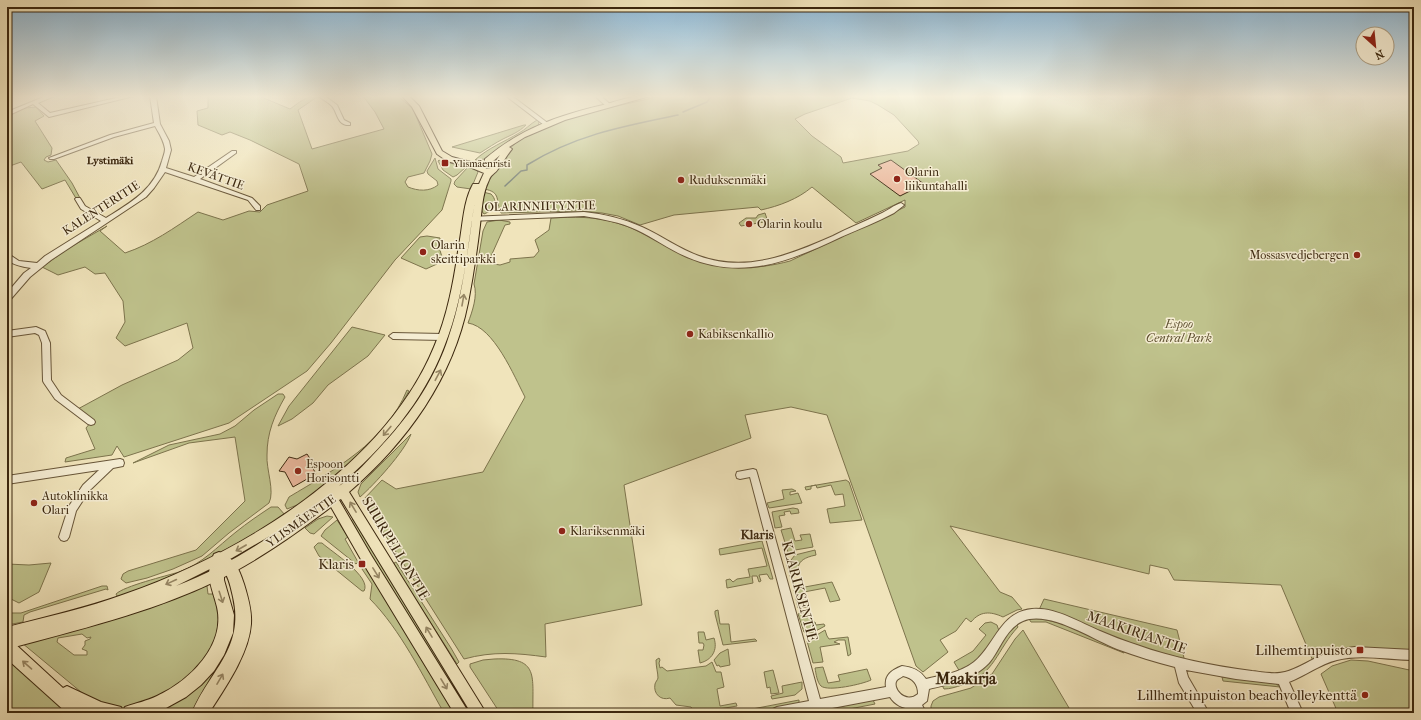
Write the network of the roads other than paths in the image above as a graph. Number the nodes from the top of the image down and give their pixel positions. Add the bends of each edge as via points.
1 (136, 130) edge
2 (160, 130) edge
3 (427, 130) edge
4 (536, 130) edge
5 (520, 138) junction
6 (234, 152) dead end
7 (52, 158) dead end
8 (484, 167) junction
9 (163, 169) junction
10 (195, 179) junction
11 (78, 199) dead end
12 (901, 206) dead end
13 (258, 208) dead end
14 (472, 219) junction
15 (105, 221) junction
16 (7, 255) edge
17 (37, 266) junction
18 (7, 298) edge
19 (7, 334) edge
20 (393, 336) dead end
21 (443, 337) junction
22 (91, 422) dead end
23 (740, 475) dead end
24 (7, 480) edge
25 (342, 491) junction
26 (330, 494) junction
27 (64, 537) dead end
28 (225, 563) junction
29 (215, 575) junction
30 (55, 626) junction
31 (7, 633) edge
32 (7, 642) edge
33 (7, 648) edge
34 (1414, 654) edge
35 (1179, 664) junction
36 (1282, 678) junction
37 (46, 682) junction
38 (923, 685) junction
39 (892, 691) junction
40 (816, 706) junction
41 (918, 709) edge
42 (80, 713) edge
43 (115, 713) edge
44 (131, 713) edge
45 (200, 713) edge
46 (462, 713) edge
47 (479, 713) edge
48 (777, 713) edge
49 (1203, 713) edge
50 (1297, 713) edge

1 - 7 street
2 - 9 street, KALENTERITIE via 168,150
3 - 8 main road via 443,156 457,162
4 - 5 main road, YLISMÄENTIE
5 - 8 main road, YLISMÄENTIE via 506,146
5 - 8 main road, YLISMÄENTIE via 502,155 495,169
6 - 10 street
8 - 14 main road, YLISMÄENTIE
9 - 10 street, KEVÄTTIE
9 - 15 street, KALENTERITIE via 144,196
10 - 13 street, KEVÄTTIE via 250,199
11 - 15 street via 83,207
12 - 14 street, OLARINNIITYNTIE via 792,257 746,266 699,259 632,226 600,216 584,214
14 - 21 main road, YLISMÄENTIE
25 -> 14 main road, YLISMÄENTIE via 404,428 426,397 445,363 460,316
15 - 17 street, KALENTERITIE
16 - 17 street via 16,262
17 - 18 street, KALENTERITIE
19 - 22 street via 36,330 42,333 46,343 47,381 58,397
20 - 21 street
21 -> 26 main road, YLISMÄENTIE via 420,385 399,417
23 - 40 street, KLARIKSENTIE via 753,473
24 - 27 street via 116,464 86,488 72,509
25 - 26 main road, YLISMÄENTIE
47 -> 25 main road, SUURPELLONTIE
26 - 28 main road, YLISMÄENTIE via 265,540
26 -> 46 main road
28 - 29 highway
28 -> 30 main road, YLISMÄENTIE
45 -> 28 highway via 233,657 243,627 243,611
29 - 30 main road via 138,606
29 -> 44 highway via 226,616 222,639 212,660 204,672 182,692 156,706
30 - 31 main road
30 - 32 main road
37 -> 33 highway
34 - 36 street, MAAKIRJANTIE via 1396,656 1362,652 1336,655
35 - 36 street, MAAKIRJANTIE via 1251,676
35 - 38 street, MAAKIRJANTIE via 1106,639 1060,619 1036,613 1020,616 1006,627 986,658 971,671
35 - 49 street via 1183,679
36 - 50 street
37 - 42 highway
37 - 43 highway via 80,702
38 - 39 street via 914,674 902,671 893,678
38 - 41 street via 923,697
39 - 40 street
39 - 41 street via 899,702
40 - 48 street

